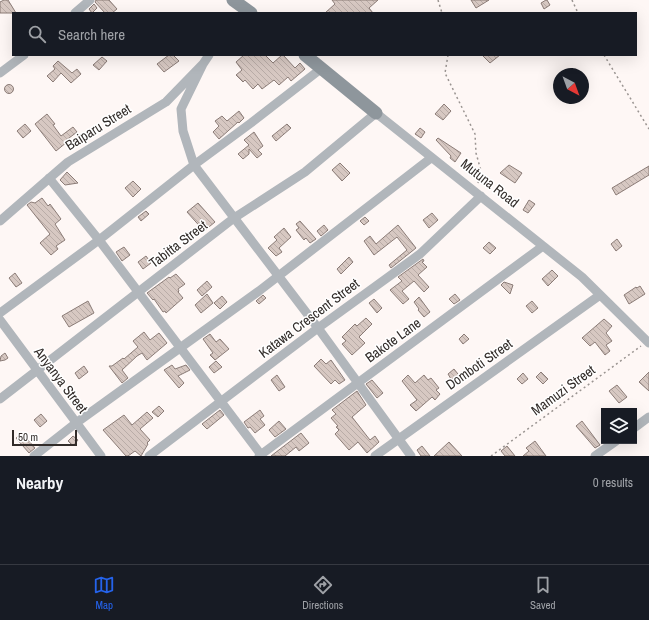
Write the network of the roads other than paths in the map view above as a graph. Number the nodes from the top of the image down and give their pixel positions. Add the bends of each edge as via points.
1 (90, 0) edge
2 (233, 0) edge
3 (245, 11) edge
4 (76, 12) edge
5 (23, 56) edge
6 (208, 56) edge
7 (307, 56) edge
8 (202, 64) junction
9 (322, 68) junction
10 (0, 73) edge
11 (376, 113) junction
12 (431, 158) junction
13 (194, 165) junction
14 (49, 178) junction
15 (478, 194) junction
16 (234, 218) junction
17 (0, 221) edge
18 (99, 240) junction
19 (543, 246) junction
20 (278, 276) junction
21 (138, 292) junction
22 (600, 295) junction
23 (0, 314) edge
24 (0, 320) edge
25 (318, 328) junction
26 (648, 342) edge
27 (180, 348) junction
28 (37, 371) junction
29 (358, 383) junction
30 (0, 399) edge
31 (221, 402) junction
32 (649, 417) edge
33 (76, 423) junction
34 (637, 426) edge
35 (398, 438) junction
36 (612, 444) edge
37 (34, 456) edge
38 (101, 456) edge
39 (149, 456) edge
40 (261, 456) edge
41 (375, 456) edge
42 (410, 456) edge
43 (595, 456) edge

1 - 4 street
2 - 3 street
5 - 10 street
6 - 8 street, Baiparu Street
7 - 9 street, Mutuna Road
8 - 13 street via 182,109 183,131
8 - 14 street, Baiparu Street via 166,102 68,162
9 - 11 street, Mutuna Road
9 - 13 street
11 - 12 street, Mutuna Road
11 - 16 street, Tabitta Street via 306,172
12 - 15 street, Mutuna Road
12 - 20 street
13 - 16 street
13 - 18 street
14 - 17 street, Baiparu Street
14 - 18 street
15 - 19 street, Mutuna Road
15 - 25 street, Katawa Crescent Street via 420,254
16 - 20 street
16 - 21 street, Tabitta Street
18 - 21 street
18 - 23 street
19 - 22 street, Mutuna Road
19 - 29 street, Bakote Lane
20 - 25 street
20 - 27 street
21 - 27 street
21 - 28 street, Tabitta Street
22 - 26 street, Mutuna Road
22 - 35 street, Domboti Street
24 - 28 street, Anyanya Street
25 - 29 street
25 - 31 street, Katawa Crescent Street
27 - 31 street
27 - 33 street
28 - 30 street, Tabitta Street
28 - 33 street, Anyanya Street
29 - 35 street
29 - 40 street, Bakote Lane
31 - 39 street, Katawa Crescent Street
31 - 40 street
32 - 34 street
33 - 37 street
33 - 38 street, Anyanya Street
35 - 41 street, Domboti Street
35 - 42 street
36 - 43 street

